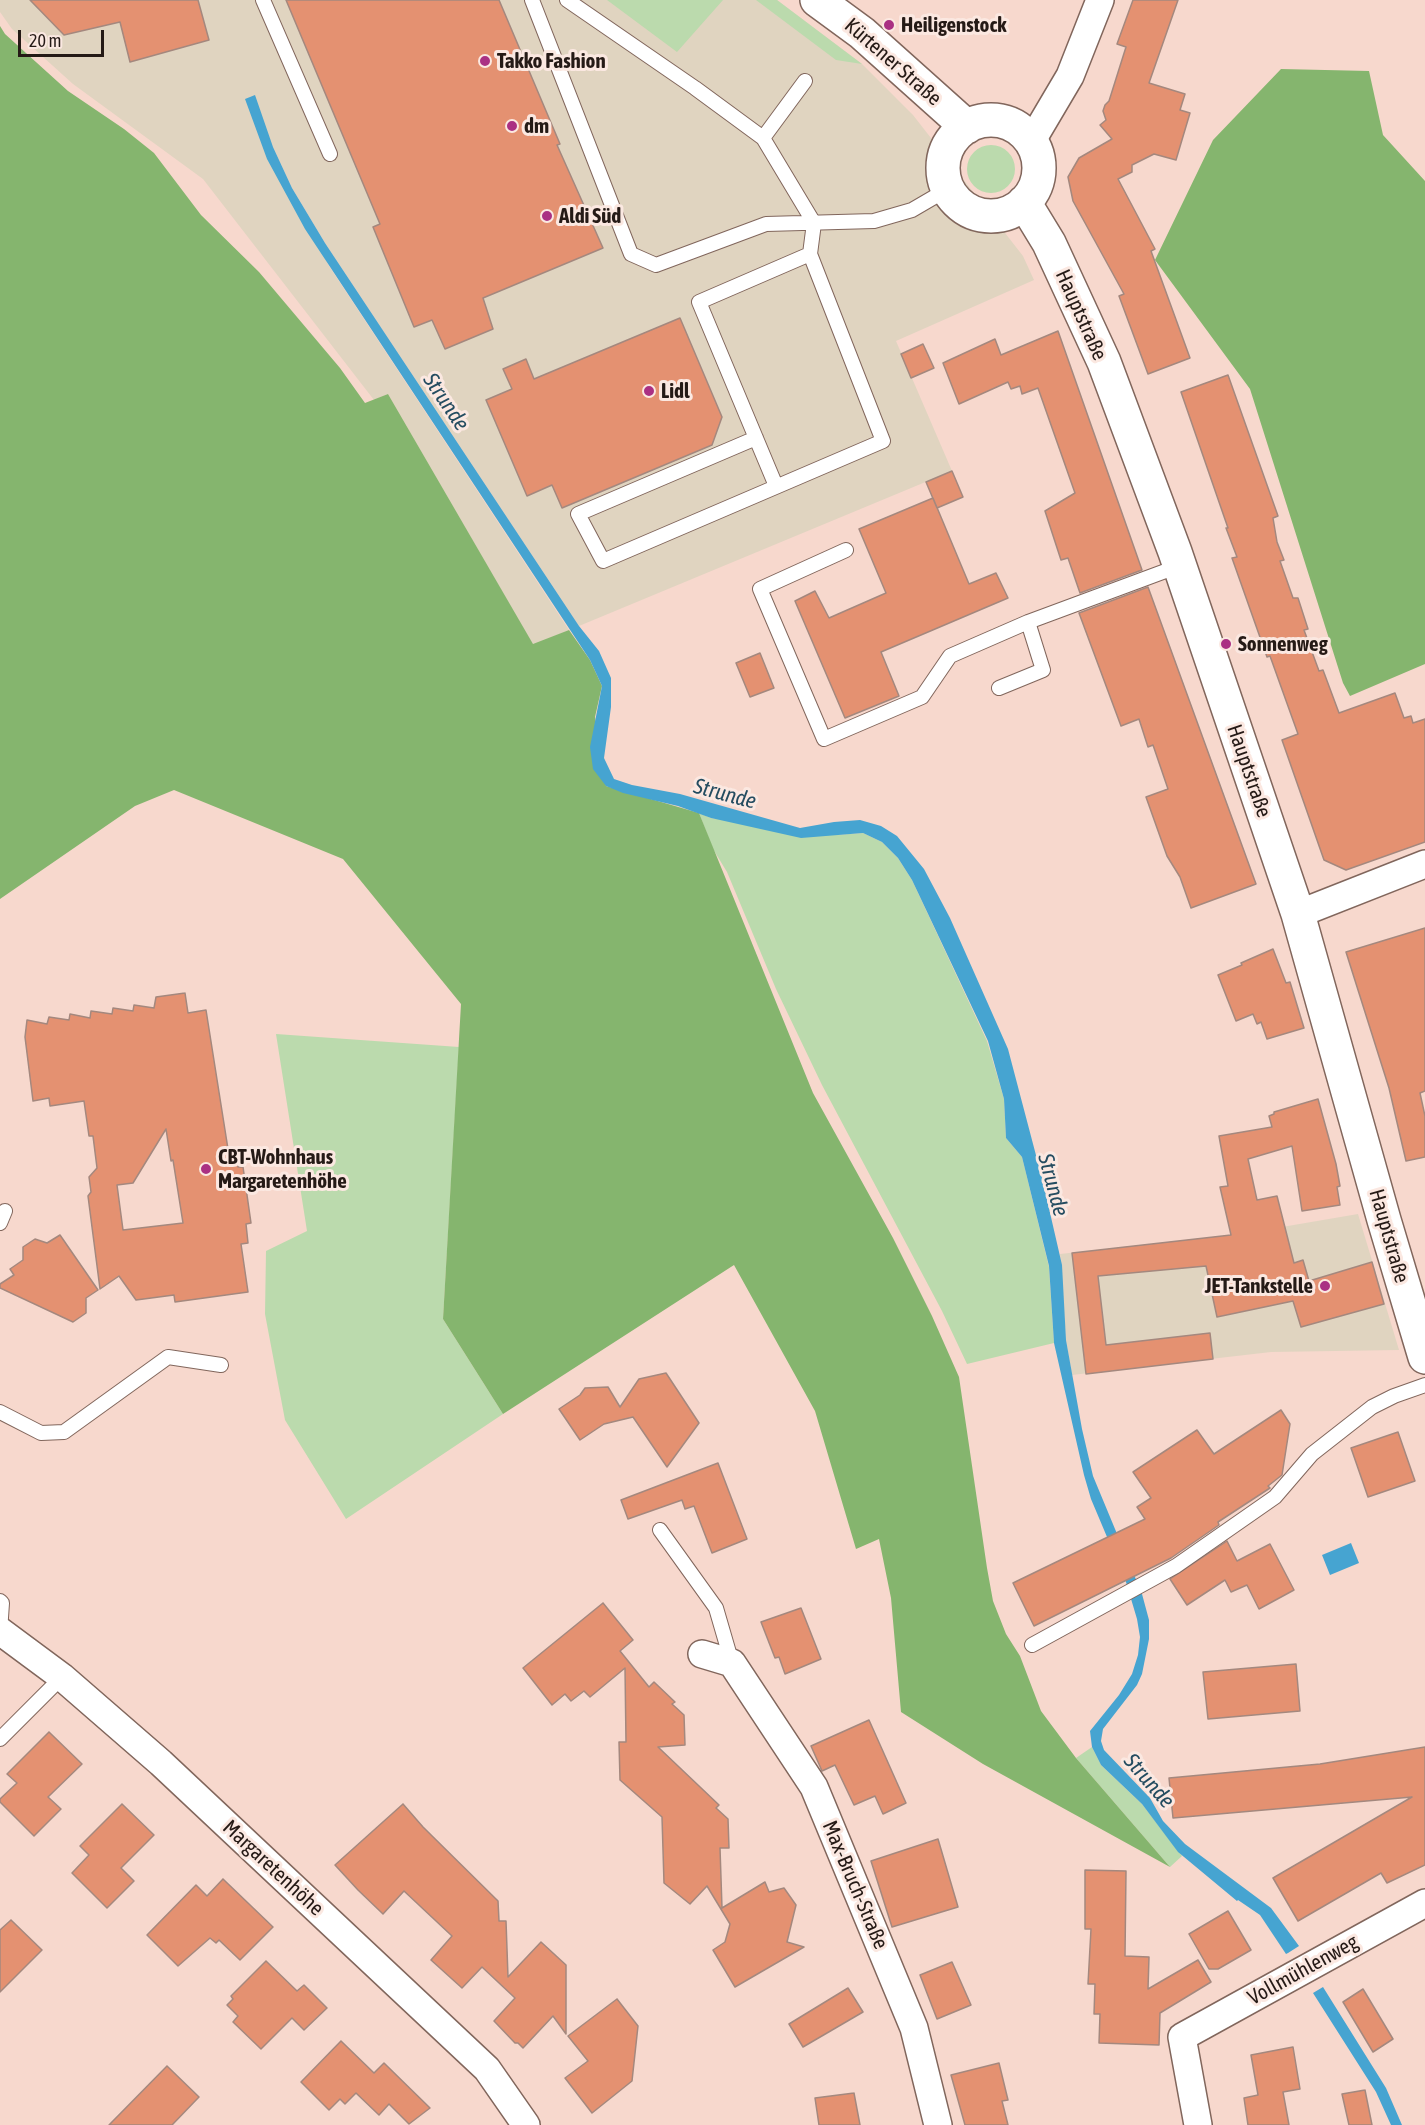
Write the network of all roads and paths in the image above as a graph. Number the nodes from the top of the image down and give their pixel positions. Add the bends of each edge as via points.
1 (263, 0) edge
2 (532, 0) edge
3 (567, 0) edge
4 (817, 0) edge
5 (1100, 0) edge
6 (805, 81) dead end
7 (967, 127) junction
8 (763, 138) junction
9 (1031, 142) junction
10 (330, 154) dead end
11 (948, 189) junction
12 (1024, 202) junction
13 (814, 222) junction
14 (810, 254) junction
15 (756, 438) junction
16 (776, 486) junction
17 (846, 550) dead end
18 (1179, 566) junction
19 (1028, 622) junction
20 (999, 688) dead end
21 (1425, 864) edge
22 (1298, 914) junction
23 (1425, 1357) edge
24 (222, 1365) dead end
25 (1425, 1385) edge
26 (0, 1412) edge
27 (660, 1530) dead end
28 (0, 1601) edge
29 (0, 1631) edge
30 (1032, 1645) dead end
31 (702, 1654) dead end
32 (732, 1663) junction
33 (62, 1677) junction
34 (0, 1739) edge
35 (1425, 1903) edge
36 (526, 2125) edge
37 (938, 2125) edge
38 (1198, 2125) edge

1 - 10 lane
2 - 13 lane via 631,254 656,265 766,224
3 - 8 lane
4 - 7 main road, Kürtener Straße via 862,33
5 - 9 street via 1070,75
6 - 8 lane
7 - 9 main road via 1001,122 1018,129
7 - 11 main road via 951,142 945,157
8 - 13 lane
9 - 12 main road via 1038,177
11 - 12 main road via 964,207 982,215 1001,215
11 - 13 lane via 912,210 874,221
12 - 18 main road, Hauptstraße via 1049,243 1104,362
13 - 14 lane
14 - 15 lane via 699,302
14 - 16 lane via 883,441
15 - 16 lane
15 - 16 lane via 578,514 603,561
17 - 19 lane via 760,589 824,739 922,697 950,656
18 - 19 lane
18 - 22 main road, Hauptstraße
19 - 20 lane via 1043,670
21 - 22 street
22 - 23 main road, Hauptstraße
24 - 26 lane via 168,1357 64,1432 41,1433
25 - 30 lane via 1372,1407 1312,1454 1275,1497 1176,1566
27 - 32 lane, Max-Bruch-Straße via 716,1608
28 - 29 lane
29 - 33 street, Margaretenhöhe
31 - 32 street
32 - 37 street, Max-Bruch-Straße via 814,1787 914,2028
33 - 34 lane
33 - 36 street, Margaretenhöhe via 161,1763 487,2069
35 - 38 street, Vollmühlenweg via 1182,2037

